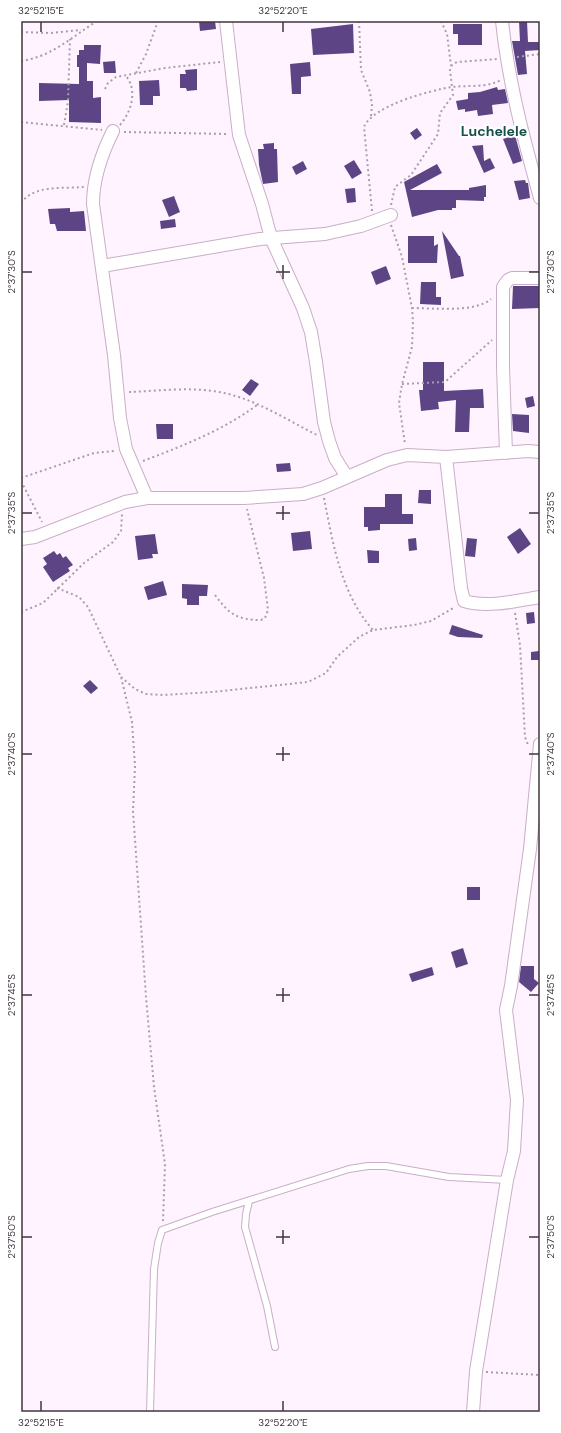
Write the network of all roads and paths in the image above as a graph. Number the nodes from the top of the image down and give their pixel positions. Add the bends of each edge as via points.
1 (97, 21) edge
2 (158, 21) edge
3 (226, 21) edge
4 (360, 21) edge
5 (441, 21) edge
6 (502, 21) edge
7 (82, 30) junction
8 (21, 32) edge
9 (70, 39) junction
10 (540, 54) edge
11 (506, 58) junction
12 (21, 61) edge
13 (229, 62) junction
14 (451, 67) junction
15 (509, 72) junction
16 (136, 73) junction
17 (125, 75) junction
18 (452, 87) junction
19 (104, 89) dead end
20 (371, 116) junction
21 (21, 122) edge
22 (64, 125) junction
23 (113, 131) junction
24 (239, 135) junction
25 (93, 186) junction
26 (540, 198) edge
27 (21, 203) edge
28 (391, 215) junction
29 (373, 222) junction
30 (271, 238) junction
31 (102, 266) junction
32 (540, 278) edge
33 (503, 287) junction
34 (412, 308) junction
35 (503, 330) junction
36 (402, 384) junction
37 (118, 392) junction
38 (257, 405) junction
39 (329, 441) junction
40 (126, 449) junction
41 (540, 452) edge
42 (506, 453) junction
43 (407, 455) junction
44 (446, 456) junction
45 (132, 465) junction
46 (347, 477) junction
47 (21, 480) edge
48 (322, 488) junction
49 (147, 498) junction
50 (244, 498) junction
51 (125, 502) junction
52 (46, 533) junction
53 (21, 539) edge
54 (57, 588) junction
55 (215, 595) dead end
56 (540, 596) edge
57 (464, 601) junction
58 (513, 602) junction
59 (21, 612) edge
60 (373, 630) junction
61 (121, 677) junction
62 (540, 744) edge
63 (538, 757) junction
64 (506, 1180) junction
65 (249, 1201) junction
66 (162, 1230) junction
67 (275, 1347) dead end
68 (476, 1371) junction
69 (540, 1375) edge
70 (150, 1412) edge
71 (473, 1412) edge

1 - 7 path
2 - 16 path
3 - 13 street
4 - 20 path via 360,70 370,92
5 - 14 path via 448,34
6 - 11 street
7 - 8 path
7 - 9 path
9 - 12 path via 47,54
9 - 22 path via 68,101
10 - 11 path
11 - 14 path via 457,62
11 - 15 street
13 - 16 path
13 - 24 street
14 - 18 path
15 - 18 path via 497,82
15 - 26 street
16 - 17 path
17 - 19 path via 111,79
17 - 23 path via 130,81 131,107 122,123
18 - 20 path via 414,96
18 - 28 path via 453,95 440,113 438,134 411,175 395,187
20 - 29 path via 364,127
21 - 22 path
22 - 23 path
23 - 24 path
23 - 25 street via 104,148
24 - 30 street
25 - 27 path via 43,189 32,193
25 - 31 street
28 - 29 street
28 - 34 path
29 - 30 street via 325,234
30 - 31 street
30 - 39 street via 303,308 311,332
31 - 37 street
32 - 33 street via 512,278
33 - 34 path via 488,302 480,305
33 - 35 street
34 - 36 path via 414,335
35 - 36 path via 445,382
35 - 42 street
36 - 43 path via 399,403
37 - 38 path via 212,391
37 - 40 street
38 - 39 path
38 - 45 path via 243,416 197,440
39 - 46 street via 335,458
40 - 45 street
40 - 47 path via 94,453
41 - 42 street
42 - 44 street
43 - 44 street
43 - 46 street via 381,462
44 - 57 street
45 - 49 street
46 - 48 street
47 - 52 path
48 - 50 street via 303,494
48 - 60 path via 348,594 362,618
49 - 50 street
49 - 51 street
50 - 55 path via 264,578 267,615 261,620 234,616
51 - 52 street
51 - 54 path via 121,531 113,542 84,563
52 - 53 street
54 - 59 path via 43,603
54 - 61 path via 79,597 88,607
56 - 58 street
57 - 58 street via 473,604
57 - 60 path via 431,621
58 - 63 path via 520,645 526,740
60 - 61 path via 352,643 326,673 308,682 163,695 146,694 135,689
61 - 66 path via 134,742 132,795 135,844 154,1087 165,1164
62 - 63 street
63 - 64 street via 530,849 506,1010 517,1100 514,1151
64 - 65 lane via 449,1177 386,1166 368,1166 349,1169
64 - 68 street
65 - 66 lane
65 - 67 lane via 246,1227
66 - 70 lane via 154,1269
68 - 69 path
68 - 71 street

